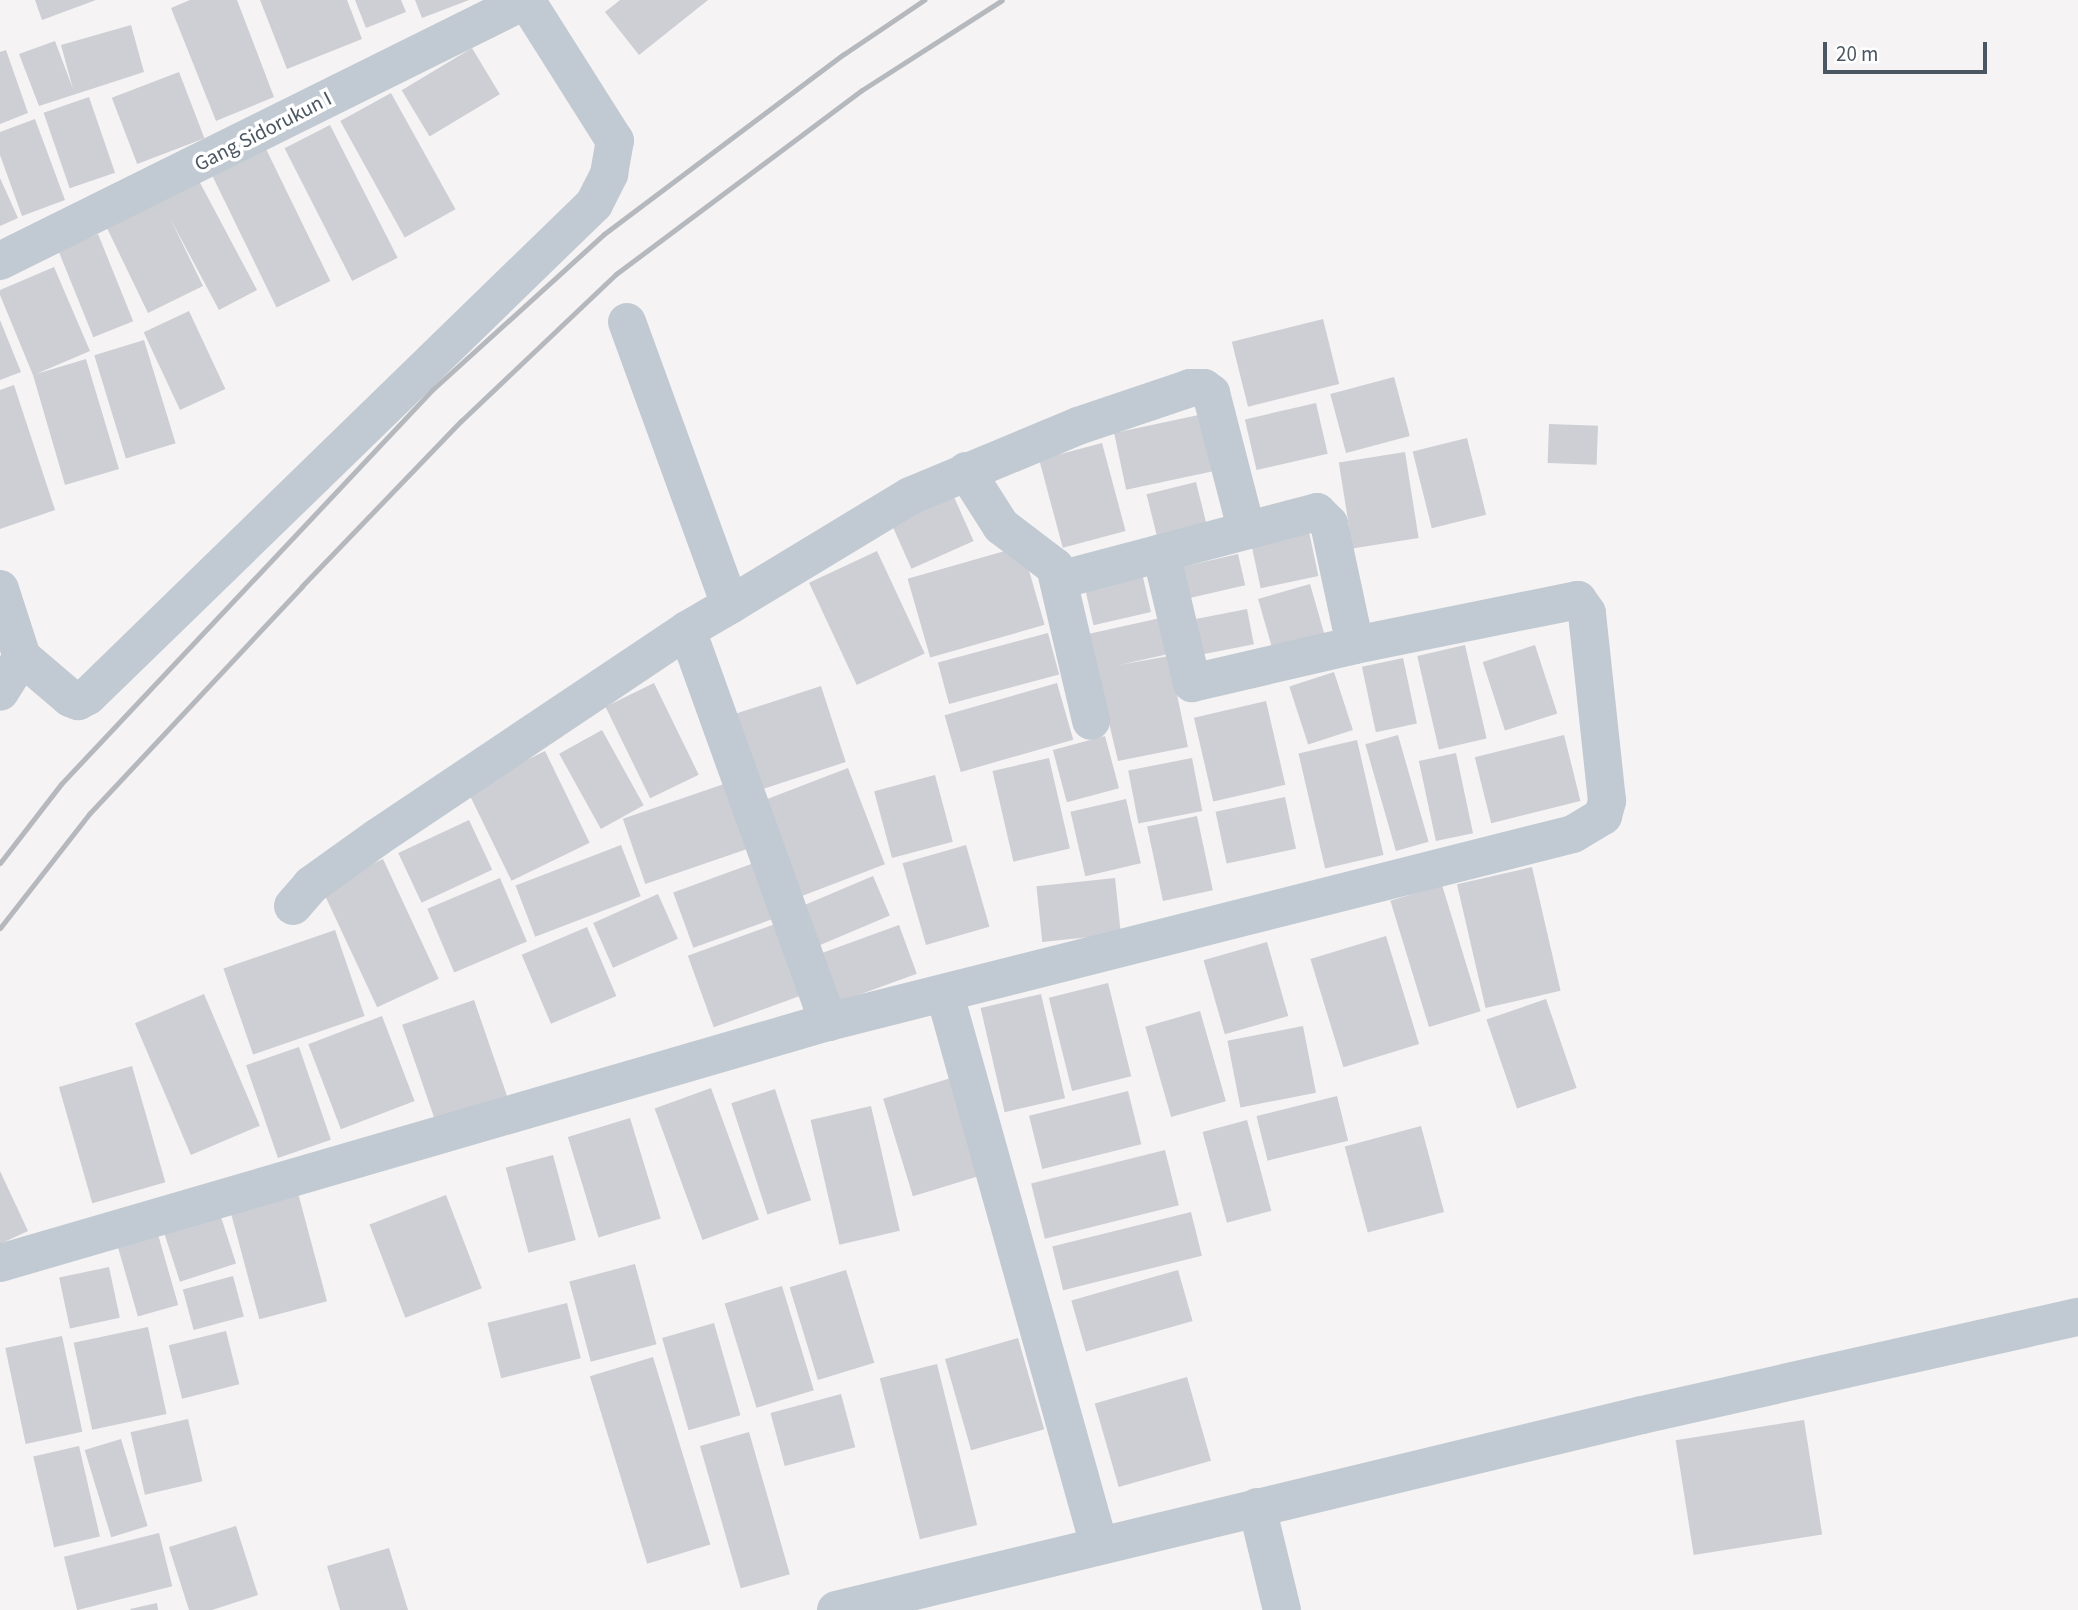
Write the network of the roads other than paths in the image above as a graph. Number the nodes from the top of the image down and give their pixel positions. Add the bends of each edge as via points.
1 (526, 0) edge
2 (0, 261) edge
3 (627, 322) dead end
4 (966, 471) junction
5 (1246, 528) junction
6 (1161, 552) junction
7 (1059, 580) junction
8 (0, 589) edge
9 (730, 604) junction
10 (687, 630) junction
11 (1355, 645) junction
12 (22, 657) junction
13 (0, 692) edge
14 (1091, 720) dead end
15 (293, 906) dead end
16 (945, 995) junction
17 (828, 1023) junction
18 (0, 1263) edge
19 (2078, 1317) edge
20 (1257, 1507) junction
21 (1100, 1545) junction
22 (836, 1610) edge
23 (1282, 1610) edge

1 - 2 street, Gang Sidorukun I
1 - 12 street via 615,141 609,174 594,204 88,696 78,701 70,698
3 - 9 street
4 - 5 street via 1091,422 1189,388 1205,388 1215,405
4 - 7 street via 1001,526 1048,557
4 - 9 street via 910,496
5 - 6 street
5 - 11 street via 1317,512 1325,515
6 - 7 street
6 - 11 street via 1192,683
7 - 14 street
8 - 12 street
9 - 10 street
10 - 15 street via 378,837 311,885
10 - 17 street
11 - 16 street via 1578,600 1586,610 1607,801 1604,816 1573,834
12 - 13 street
16 - 17 street
16 - 21 street
17 - 18 street
19 - 20 street
20 - 21 street
20 - 23 street
21 - 22 street

